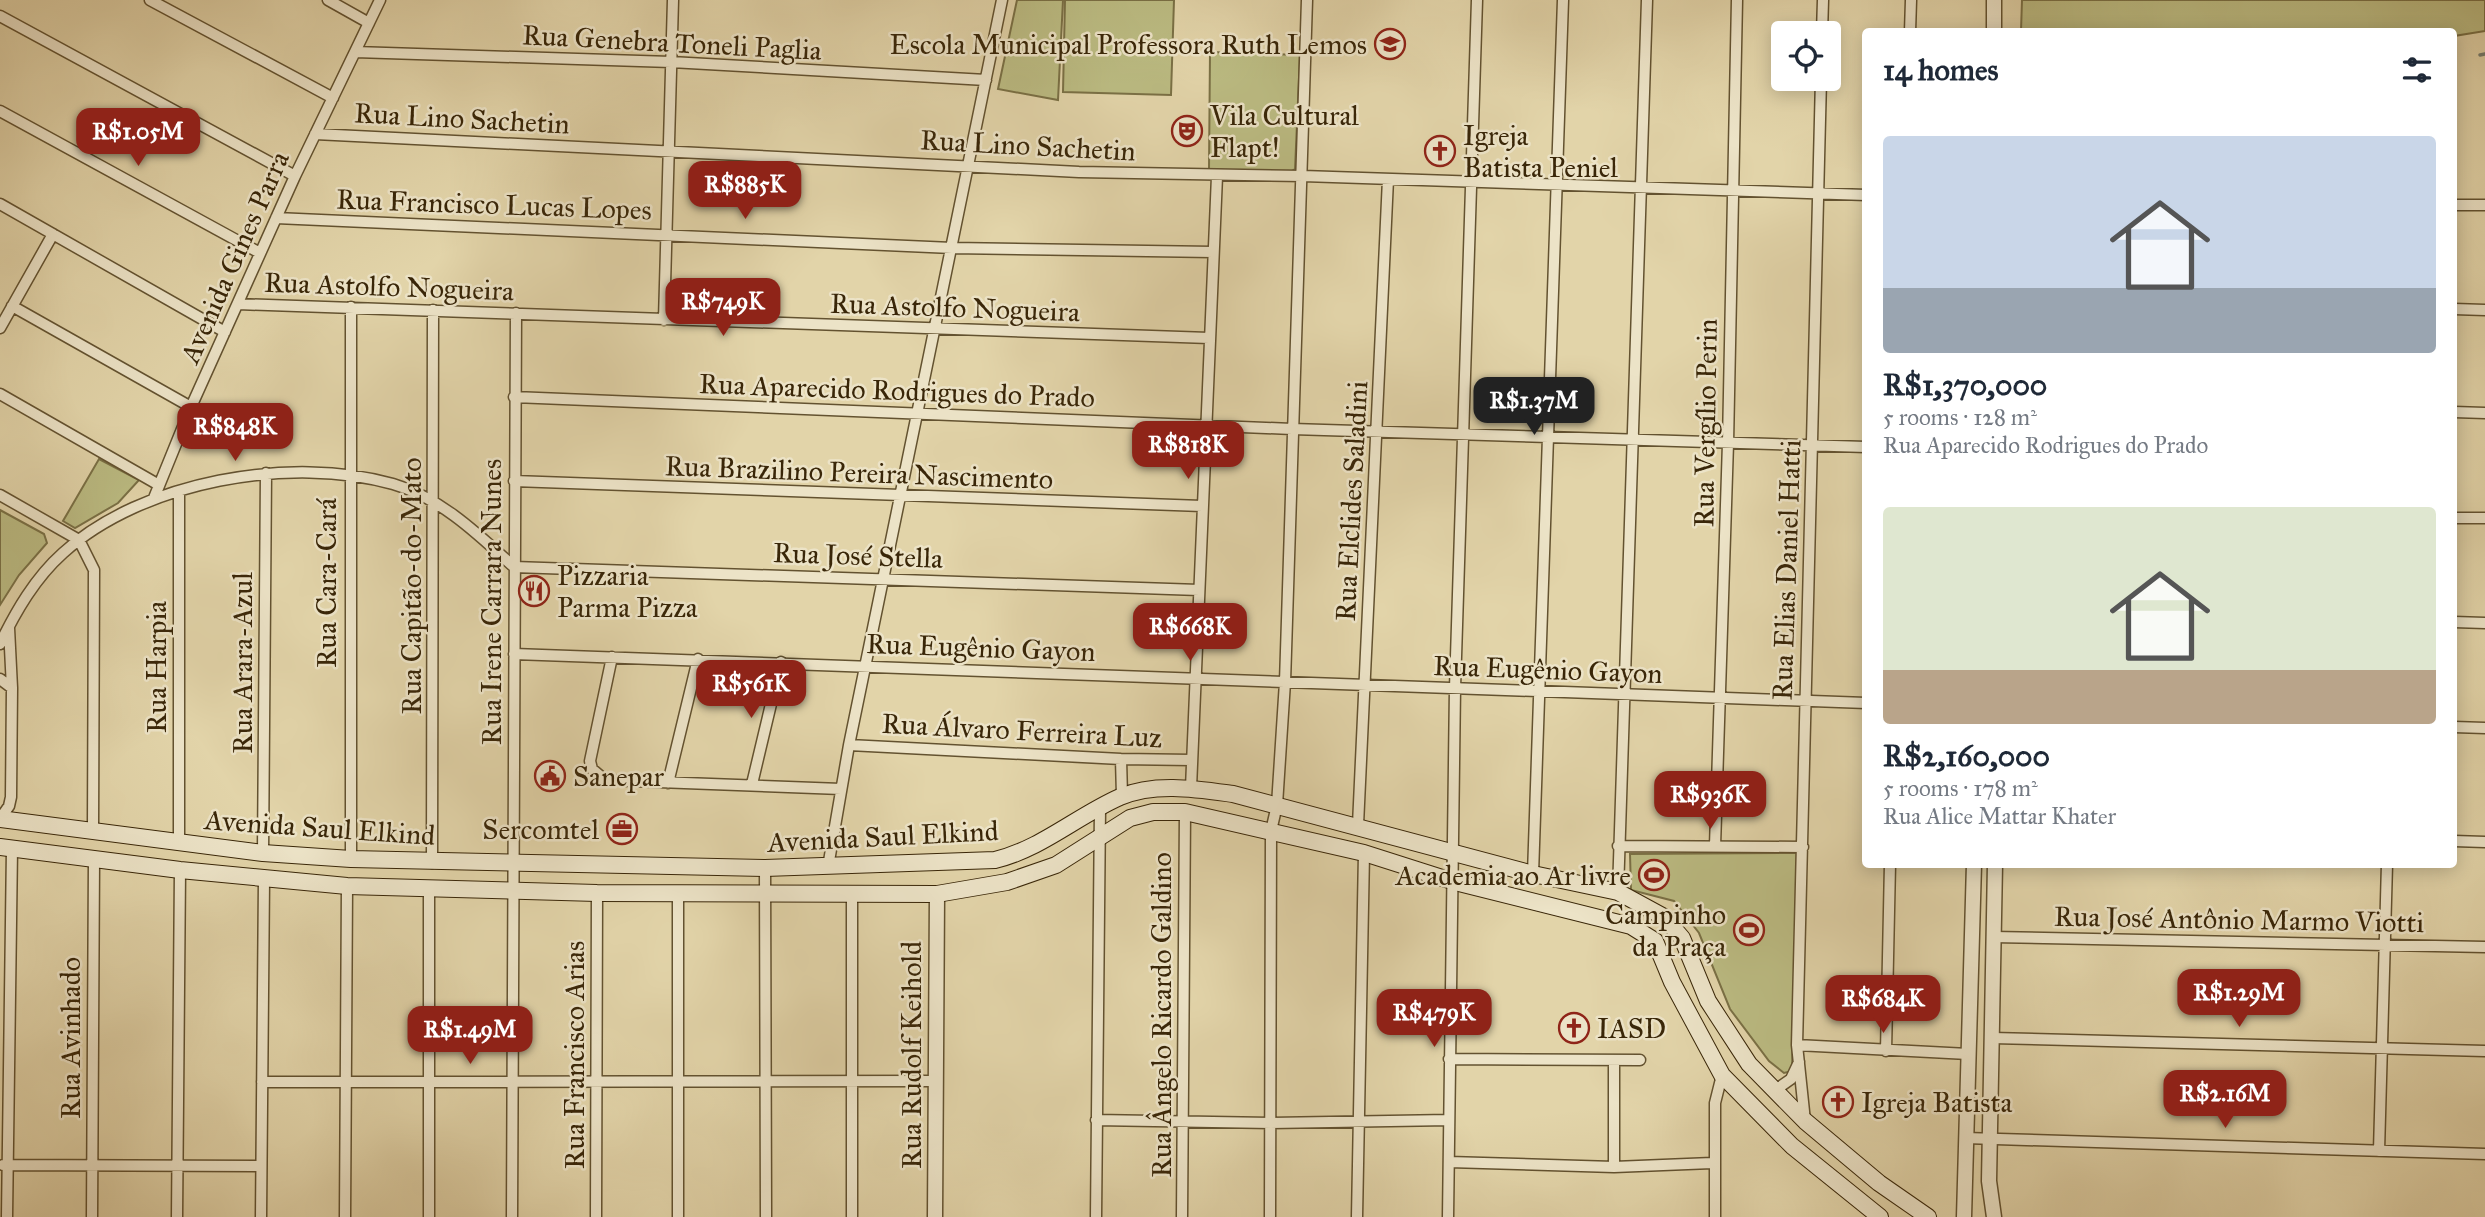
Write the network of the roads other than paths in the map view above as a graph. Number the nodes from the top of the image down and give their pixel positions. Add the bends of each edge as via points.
1 (150, 0) edge
2 (328, 0) edge
3 (380, 0) edge
4 (673, 0) edge
5 (1002, 0) edge
6 (1307, 0) edge
7 (1477, 0) edge
8 (1563, 0) edge
9 (1647, 0) edge
10 (1737, 0) edge
11 (1823, 0) edge
12 (1911, 0) edge
13 (1994, 0) edge
14 (0, 16) edge
15 (1822, 21) edge
16 (369, 23) junction
17 (1910, 28) edge
18 (1994, 28) edge
19 (355, 52) junction
20 (671, 62) junction
21 (986, 80) junction
22 (1821, 91) edge
23 (333, 98) junction
24 (0, 111) edge
25 (315, 134) junction
26 (667, 150) junction
27 (971, 166) junction
28 (295, 176) junction
29 (1217, 176) junction
30 (1303, 176) junction
31 (1388, 179) junction
32 (1471, 183) junction
33 (1556, 186) junction
34 (1639, 189) junction
35 (1731, 192) junction
36 (1818, 195) junction
37 (1862, 195) edge
38 (0, 204) edge
39 (2457, 205) edge
40 (2485, 205) edge
41 (276, 218) junction
42 (665, 233) junction
43 (53, 234) junction
44 (952, 248) junction
45 (1213, 252) junction
46 (260, 253) junction
47 (238, 304) junction
48 (12, 306) junction
49 (351, 307) junction
50 (2457, 309) edge
51 (433, 310) junction
52 (2485, 310) edge
53 (516, 313) junction
54 (664, 320) junction
55 (0, 328) edge
56 (934, 330) junction
57 (225, 332) junction
58 (1209, 338) junction
59 (0, 394) edge
60 (514, 397) junction
61 (191, 407) junction
62 (2457, 412) edge
63 (2485, 413) edge
64 (918, 415) junction
65 (1206, 425) junction
66 (1292, 429) junction
67 (1377, 431) junction
68 (1461, 434) junction
69 (1549, 438) junction
70 (1632, 441) junction
71 (1728, 443) junction
72 (1812, 446) junction
73 (1862, 447) edge
74 (266, 473) junction
75 (348, 474) junction
76 (514, 481) junction
77 (159, 485) junction
78 (179, 493) junction
79 (0, 495) edge
80 (901, 497) junction
81 (154, 498) junction
82 (435, 502) junction
83 (1202, 506) junction
84 (2457, 518) edge
85 (2485, 518) edge
86 (79, 540) junction
87 (514, 567) junction
88 (884, 579) junction
89 (1199, 590) junction
90 (2457, 622) edge
91 (2485, 623) edge
92 (9, 625) junction
93 (0, 645) edge
94 (514, 653) junction
95 (612, 657) junction
96 (698, 659) junction
97 (781, 662) junction
98 (868, 665) junction
99 (0, 679) edge
100 (1196, 679) junction
101 (1285, 682) junction
102 (1365, 684) junction
103 (12, 688) junction
104 (1455, 688) junction
105 (1539, 691) junction
106 (1623, 695) junction
107 (1721, 698) junction
108 (1805, 702) junction
109 (1862, 703) edge
110 (2457, 727) edge
111 (2485, 728) edge
112 (849, 745) junction
113 (1121, 760) junction
114 (1192, 760) junction
115 (668, 783) junction
116 (752, 784) junction
117 (1191, 788) junction
118 (841, 789) junction
119 (1122, 796) junction
120 (1277, 805) junction
121 (1100, 808) junction
122 (1185, 812) junction
123 (0, 819) edge
124 (1358, 825) junction
125 (93, 830) junction
126 (1271, 831) junction
127 (1099, 836) junction
128 (2457, 841) edge
129 (178, 842) junction
130 (2485, 842) edge
131 (1618, 846) junction
132 (1715, 846) junction
133 (6, 847) edge
134 (1803, 847) junction
135 (263, 853) junction
136 (1364, 853) junction
137 (1453, 853) junction
138 (94, 859) junction
139 (351, 859) junction
140 (432, 863) junction
141 (513, 865) junction
142 (828, 867) junction
143 (765, 868) junction
144 (1890, 868) edge
145 (1974, 868) edge
146 (1995, 868) edge
147 (2387, 868) edge
148 (180, 870) junction
149 (1533, 874) junction
150 (264, 879) junction
151 (1455, 881) junction
152 (347, 886) junction
153 (429, 889) junction
154 (513, 891) junction
155 (766, 891) junction
156 (1618, 892) junction
157 (597, 893) junction
158 (678, 893) junction
159 (852, 893) junction
160 (937, 894) junction
161 (5, 911) edge
162 (1993, 937) junction
163 (2386, 945) junction
164 (2485, 947) edge
165 (1692, 963) junction
166 (1669, 974) junction
167 (4, 999) edge
168 (1992, 1038) junction
169 (1797, 1045) junction
170 (2382, 1049) junction
171 (1885, 1051) junction
172 (2485, 1051) edge
173 (1968, 1054) junction
174 (1450, 1059) junction
175 (1614, 1060) junction
176 (1640, 1060) dead end
177 (1799, 1062) junction
178 (1722, 1075) junction
179 (678, 1079) junction
180 (767, 1080) junction
181 (513, 1081) junction
182 (852, 1081) junction
183 (935, 1081) junction
184 (262, 1082) junction
185 (429, 1082) junction
186 (598, 1082) junction
187 (4, 1083) edge
188 (346, 1083) junction
189 (1774, 1091) junction
190 (1449, 1119) junction
191 (1096, 1120) junction
192 (1805, 1121) junction
193 (1183, 1122) junction
194 (1359, 1122) junction
195 (1270, 1123) junction
196 (1965, 1138) junction
197 (1991, 1138) junction
198 (2379, 1151) junction
199 (2485, 1154) edge
200 (1449, 1162) junction
201 (1713, 1163) junction
202 (177, 1164) junction
203 (4, 1165) edge
204 (92, 1165) junction
205 (260, 1166) junction
206 (1614, 1167) junction
207 (7, 1217) edge
208 (92, 1217) edge
209 (177, 1217) edge
210 (261, 1217) edge
211 (345, 1217) edge
212 (429, 1217) edge
213 (512, 1217) edge
214 (596, 1217) edge
215 (678, 1217) edge
216 (766, 1217) edge
217 (852, 1217) edge
218 (935, 1217) edge
219 (1096, 1217) edge
220 (1182, 1217) edge
221 (1270, 1217) edge
222 (1357, 1217) edge
223 (1448, 1217) edge
224 (1715, 1217) edge
225 (1880, 1217) edge
226 (1927, 1217) edge
227 (1964, 1217) edge
228 (1994, 1217) edge

1 - 23 street
2 - 16 street
3 - 16 street, Avenida Gines Parra
4 - 20 street
5 - 21 street
6 - 30 street
7 - 32 street
8 - 33 street
9 - 34 street
10 - 35 street, Rua Vergílio Perin
11 - 15 street
12 - 17 street
13 - 18 street
14 - 28 street
16 - 19 street, Avenida Gines Parra
19 - 20 street, Rua Genebra Toneli Paglia
19 - 23 street, Avenida Gines Parra
20 - 21 street, Rua Genebra Toneli Paglia
20 - 26 street
21 - 27 street
22 - 36 street, Rua Elias Daniel Hatti
23 - 25 street, Avenida Gines Parra
24 - 46 street
25 - 26 street, Rua Lino Sachetin
25 - 28 street, Avenida Gines Parra
26 - 27 street, Rua Lino Sachetin
26 - 42 street
27 - 29 street, Rua Lino Sachetin
27 - 44 street
28 - 41 street, Avenida Gines Parra
29 - 30 street, Rua Lino Sachetin
29 - 45 street
30 - 31 street, Rua Lino Sachetin
30 - 66 street
31 - 32 street, Rua Lino Sachetin
31 - 67 street, Rua Elclides Saladini
32 - 33 street, Rua Lino Sachetin
32 - 68 street
33 - 34 street, Rua Lino Sachetin
33 - 69 street
34 - 35 street, Rua Lino Sachetin
34 - 70 street
35 - 36 street, Rua Lino Sachetin
35 - 71 street, Rua Vergílio Perin
36 - 37 street, Rua Lino Sachetin
36 - 72 street, Rua Elias Daniel Hatti
38 - 43 street
39 - 40 street
41 - 42 street, Rua Francisco Lucas Lopes
41 - 46 street, Avenida Gines Parra
42 - 44 street, Rua Francisco Lucas Lopes
42 - 54 street
43 - 48 street
43 - 57 street
44 - 45 street, Rua Francisco Lucas Lopes
44 - 56 street
45 - 58 street
46 - 47 street, Avenida Gines Parra
47 - 49 street, Rua Astolfo Nogueira
47 - 57 street, Avenida Gines Parra
48 - 55 street
48 - 61 street
49 - 51 street, Rua Astolfo Nogueira
49 - 75 street, Rua Cara-Cará
50 - 52 street
51 - 53 street, Rua Astolfo Nogueira
51 - 82 street, Rua Capitão-do-Mato
53 - 54 street, Rua Astolfo Nogueira
53 - 60 street, Rua Irene Carrara Nunes
54 - 56 street, Rua Astolfo Nogueira
56 - 58 street, Rua Astolfo Nogueira
56 - 64 street
57 - 61 street, Avenida Gines Parra
58 - 65 street
59 - 77 street
60 - 64 street, Rua Aparecido Rodrigues do Prado
60 - 76 street, Rua Irene Carrara Nunes
61 - 77 street, Avenida Gines Parra
62 - 63 street
64 - 65 street, Rua Aparecido Rodrigues do Prado
64 - 80 street
65 - 66 street, Rua Aparecido Rodrigues do Prado
65 - 83 street
66 - 67 street, Rua Aparecido Rodrigues do Prado
66 - 101 street
67 - 68 street, Rua Aparecido Rodrigues do Prado
67 - 102 street, Rua Elclides Saladini
68 - 69 street, Rua Aparecido Rodrigues do Prado
68 - 104 street
69 - 70 street, Rua Aparecido Rodrigues do Prado
69 - 105 street
70 - 71 street, Rua Aparecido Rodrigues do Prado
70 - 106 street
71 - 72 street, Rua Aparecido Rodrigues do Prado
71 - 107 street, Rua Vergílio Perin
72 - 73 street, Rua Aparecido Rodrigues do Prado
72 - 108 street, Rua Elias Daniel Hatti
74 - 75 street
74 - 78 street
74 - 135 street, Rua Arara-Azul
75 - 82 street via 394,484
75 - 139 street, Rua Cara-Cará
76 - 80 street, Rua Brazilino Pereira Nascimento
76 - 87 street, Rua Irene Carrara Nunes
77 - 81 street, Avenida Gines Parra
78 - 81 street
78 - 129 street, Rua Harpia
79 - 86 street
80 - 83 street, Rua Brazilino Pereira Nascimento
80 - 88 street
81 - 86 street
82 - 87 street
82 - 140 street, Rua Capitão-do-Mato
83 - 89 street
84 - 85 street
86 - 92 street via 41,576
86 - 125 street via 94,570
87 - 88 street, Rua José Stella
87 - 94 street, Rua Irene Carrara Nunes
88 - 89 street, Rua José Stella
88 - 98 street
89 - 100 street
90 - 91 street
92 - 93 street
92 - 103 street
94 - 95 street, Rua Eugênio Gayon
94 - 141 street, Rua Irene Carrara Nunes
95 - 96 street, Rua Eugênio Gayon
95 - 115 street via 592,769 606,780
96 - 97 street, Rua Eugênio Gayon
96 - 115 street
97 - 98 street, Rua Eugênio Gayon
97 - 116 street
98 - 100 street, Rua Eugênio Gayon
98 - 112 street
99 - 103 street
100 - 101 street, Rua Eugênio Gayon
100 - 114 street
101 - 102 street, Rua Eugênio Gayon
101 - 120 street
102 - 104 street, Rua Eugênio Gayon
102 - 124 street, Rua Elclides Saladini
103 - 123 street via 11,797
104 - 105 street, Rua Eugênio Gayon
104 - 137 street
105 - 106 street, Rua Eugênio Gayon
105 - 149 street
106 - 107 street, Rua Eugênio Gayon
106 - 131 street
107 - 108 street, Rua Eugênio Gayon
107 - 132 street, Rua Vergílio Perin
108 - 109 street, Rua Eugênio Gayon
108 - 134 street, Rua Elias Daniel Hatti
110 - 111 street
112 - 113 street, Rua Álvaro Ferreira Luz
112 - 118 street
113 - 114 street, Rua Álvaro Ferreira Luz
113 - 119 street
114 - 117 street
115 - 116 street
116 - 118 street
117 - 119 main road, Avenida Saul Elkind
117 - 120 main road, Avenida Saul Elkind
118 - 142 street
119 - 121 main road, Avenida Saul Elkind
120 - 124 main road, Avenida Saul Elkind
120 - 126 street
121 - 127 street
121 - 142 main road, Avenida Saul Elkind via 1016,855 995,860
122 - 126 main road, Avenida Saul Elkind
122 - 127 main road, Avenida Saul Elkind via 1130,818
122 - 193 street, Rua Ângelo Ricardo Galdino
123 - 125 main road, Avenida Saul Elkind
124 - 137 main road, Avenida Saul Elkind
125 - 129 main road, Avenida Saul Elkind
126 - 136 main road, Avenida Saul Elkind
126 - 195 street
127 - 160 main road, Avenida Saul Elkind via 1044,870 1007,882
127 - 191 street
128 - 130 street
129 - 135 main road, Avenida Saul Elkind
131 - 132 street
131 - 156 street
132 - 134 street
133 - 138 main road, Avenida Saul Elkind
133 - 161 street
134 - 169 street, Rua Elias Daniel Hatti
135 - 139 main road, Avenida Saul Elkind
136 - 151 main road, Avenida Saul Elkind
136 - 194 street
137 - 149 main road, Avenida Saul Elkind
137 - 151 street
138 - 148 main road, Avenida Saul Elkind
138 - 204 street, Rua Avinhado
139 - 140 main road, Avenida Saul Elkind
140 - 141 main road, Avenida Saul Elkind
141 - 143 main road, Avenida Saul Elkind
141 - 154 street, Rua Irene Carrara Nunes
142 - 143 main road, Avenida Saul Elkind
143 - 155 street
144 - 171 street
145 - 173 street
146 - 162 street
147 - 163 street
148 - 150 main road, Avenida Saul Elkind
148 - 202 street
149 - 156 main road, Avenida Saul Elkind
150 - 152 main road, Avenida Saul Elkind
150 - 184 street
151 - 166 main road, Avenida Saul Elkind via 1631,926 1655,941
151 - 174 street
152 - 153 main road, Avenida Saul Elkind
152 - 188 street
153 - 154 main road, Avenida Saul Elkind
153 - 185 street
154 - 157 main road, Avenida Saul Elkind
154 - 181 street, Rua Irene Carrara Nunes
155 - 158 main road, Avenida Saul Elkind
155 - 159 main road, Avenida Saul Elkind
155 - 180 street
156 - 165 main road, Avenida Saul Elkind via 1664,917 1682,938
157 - 158 main road, Avenida Saul Elkind
157 - 186 street, Rua Francisco Arias
158 - 179 street
159 - 160 main road, Avenida Saul Elkind
159 - 182 street
160 - 183 street, Rua Rudolf Keihold
161 - 167 street
162 - 163 street, Rua José Antônio Marmo Viotti
162 - 168 street
163 - 164 street, Rua José Antônio Marmo Viotti
163 - 170 street
165 - 166 main road
165 - 189 main road, Avenida Saul Elkind via 1708,1001 1749,1064
166 - 178 main road, Avenida Saul Elkind
167 - 187 street
168 - 170 street
168 - 197 street
169 - 171 street
169 - 177 street, Rua Elias Daniel Hatti
170 - 172 street
170 - 198 street
171 - 173 street
173 - 196 street
174 - 175 street
174 - 190 street
175 - 176 street
175 - 206 street
177 - 189 street via 1791,1079
177 - 192 street, Rua Elias Daniel Hatti
178 - 201 street via 1715,1103
178 - 225 main road, Avenida Saul Elkind via 1792,1146
179 - 180 street
179 - 186 street
179 - 215 street
180 - 182 street
180 - 216 street
181 - 185 street
181 - 186 street
181 - 213 street, Rua Irene Carrara Nunes
182 - 183 street
182 - 217 street
183 - 218 street, Rua Rudolf Keihold
184 - 188 street
184 - 205 street
185 - 188 street
185 - 212 street
186 - 214 street, Rua Francisco Arias
187 - 203 street
188 - 211 street
189 - 192 main road, Avenida Saul Elkind
190 - 194 street
190 - 200 street
191 - 193 street
191 - 219 street
192 - 226 main road, Avenida Saul Elkind
193 - 195 street
193 - 220 street, Rua Ângelo Ricardo Galdino
194 - 195 street
194 - 222 street
195 - 221 street
196 - 197 street
196 - 227 street
197 - 198 street
197 - 228 street via 1989,1181
198 - 199 street
200 - 206 street
200 - 223 street
201 - 206 street
201 - 224 street
202 - 204 street
202 - 205 street
202 - 209 street
203 - 204 street
203 - 207 street
204 - 208 street, Rua Avinhado
205 - 210 street

